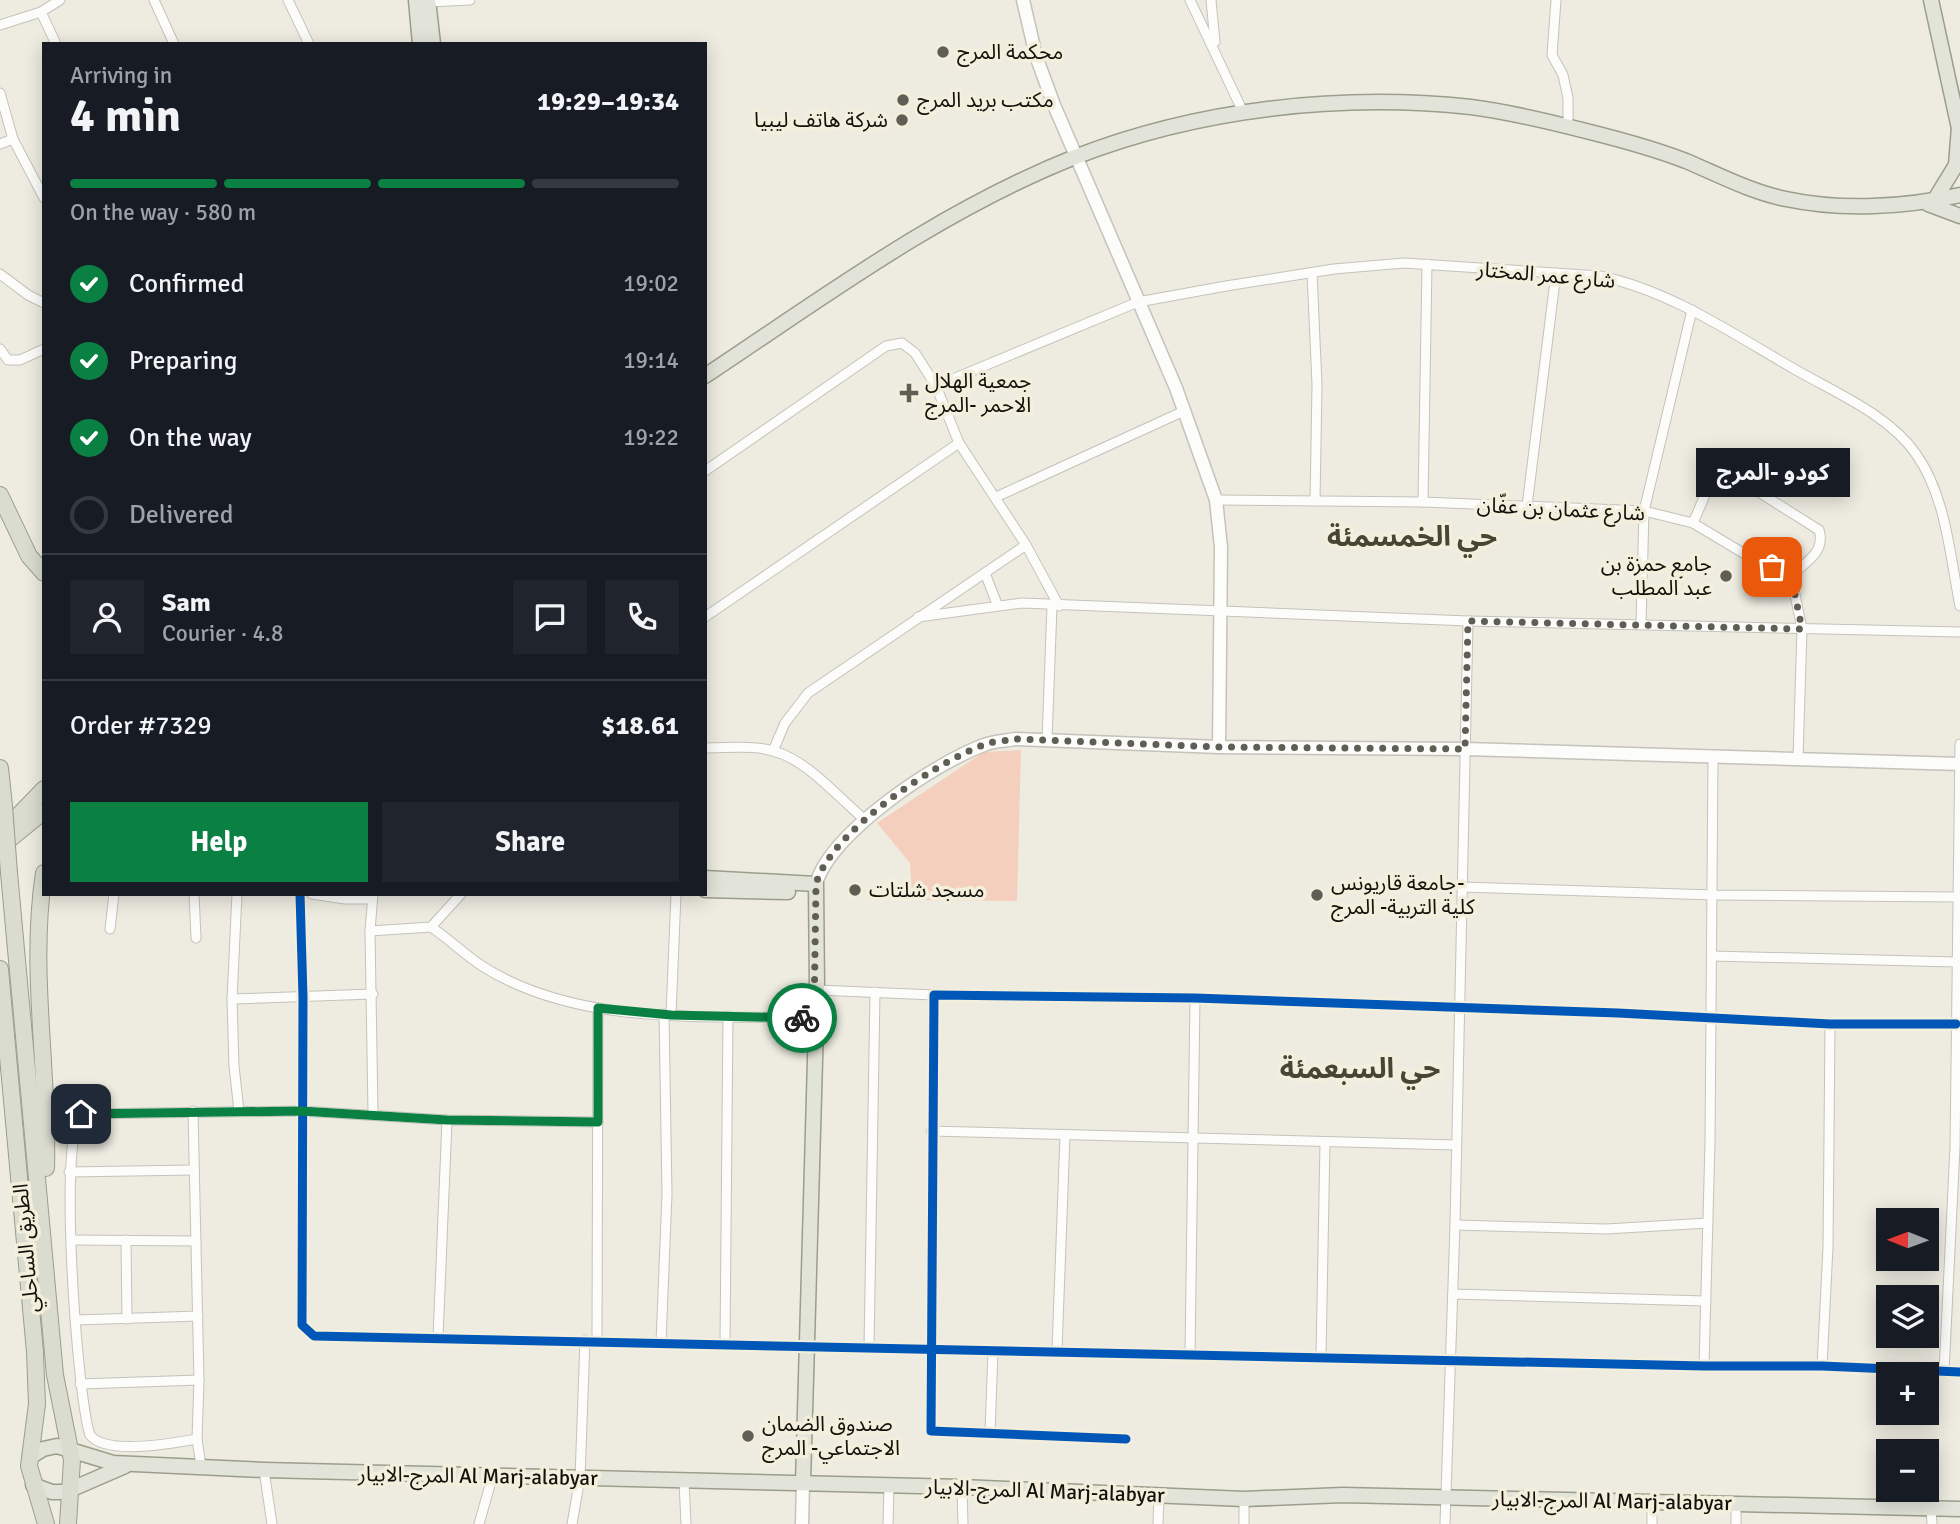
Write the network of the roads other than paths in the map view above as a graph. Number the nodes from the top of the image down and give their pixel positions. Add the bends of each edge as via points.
1 (61, 0) edge
2 (154, 0) edge
3 (288, 0) edge
4 (470, 0) edge
5 (1023, 0) edge
6 (1190, 0) edge
7 (1211, 0) edge
8 (1556, 0) edge
9 (1931, 0) edge
10 (424, 1) edge
11 (41, 12) junction
12 (0, 25) edge
13 (55, 42) edge
14 (173, 42) edge
15 (308, 42) edge
16 (420, 42) edge
17 (433, 42) edge
18 (1215, 47) junction
19 (0, 93) edge
20 (1244, 114) junction
21 (1568, 126) junction
22 (1959, 130) edge
23 (13, 139) junction
24 (0, 144) edge
25 (1074, 158) junction
26 (42, 194) edge
27 (1960, 195) edge
28 (1929, 202) junction
29 (1960, 216) edge
30 (1427, 264) junction
31 (1312, 272) junction
32 (1556, 273) junction
33 (0, 274) edge
34 (42, 302) edge
35 (1138, 302) junction
36 (1692, 310) junction
37 (0, 349) edge
38 (42, 350) edge
39 (4, 360) edge
40 (707, 375) edge
41 (936, 386) junction
42 (1184, 411) junction
43 (959, 443) junction
44 (707, 470) edge
45 (0, 495) edge
46 (996, 498) junction
47 (1216, 500) junction
48 (1315, 501) junction
49 (1423, 502) junction
50 (1527, 506) junction
51 (1644, 511) junction
52 (1693, 523) junction
53 (1026, 545) junction
54 (42, 571) edge
55 (985, 573) junction
56 (1791, 575) junction
57 (997, 604) junction
58 (1055, 606) junction
59 (1960, 606) edge
60 (1222, 611) junction
61 (709, 615) edge
62 (918, 617) junction
63 (1468, 621) junction
64 (1641, 624) junction
65 (1802, 629) junction
66 (1960, 632) edge
67 (1047, 740) junction
68 (1960, 744) edge
69 (1219, 747) junction
70 (707, 748) edge
71 (1465, 749) junction
72 (773, 751) junction
73 (1713, 756) junction
74 (1798, 759) junction
75 (1960, 764) edge
76 (0, 768) edge
77 (42, 791) edge
78 (42, 813) edge
79 (864, 819) junction
80 (0, 828) edge
81 (0, 847) edge
82 (707, 878) edge
83 (1461, 887) junction
84 (817, 888) junction
85 (707, 890) edge
86 (42, 895) edge
87 (1713, 895) junction
88 (114, 896) edge
89 (194, 896) edge
90 (237, 896) edge
91 (300, 896) edge
92 (323, 896) edge
93 (459, 896) edge
94 (676, 896) edge
95 (373, 897) edge
96 (1958, 897) junction
97 (431, 927) junction
98 (110, 929) dead end
99 (370, 931) junction
100 (196, 938) dead end
101 (1712, 956) junction
102 (1956, 962) junction
103 (0, 969) edge
104 (817, 990) junction
105 (875, 992) junction
106 (373, 995) junction
107 (934, 995) junction
108 (303, 996) junction
109 (1195, 998) junction
110 (232, 999) junction
111 (598, 1008) junction
112 (1460, 1008) junction
113 (668, 1014) junction
114 (728, 1016) junction
115 (814, 1018) junction
116 (1711, 1019) junction
117 (1830, 1024) junction
118 (1956, 1024) junction
119 (193, 1111) junction
120 (239, 1111) junction
121 (301, 1111) junction
122 (373, 1114) junction
123 (447, 1120) junction
124 (598, 1122) junction
125 (931, 1131) junction
126 (1065, 1136) junction
127 (1193, 1139) junction
128 (1325, 1142) junction
129 (1456, 1145) junction
130 (194, 1171) junction
131 (69, 1172) junction
132 (42, 1223) junction
133 (1708, 1223) junction
134 (1455, 1225) junction
135 (72, 1240) junction
136 (126, 1240) junction
137 (196, 1241) junction
138 (1453, 1294) junction
139 (1706, 1301) junction
140 (198, 1316) junction
141 (127, 1319) junction
142 (78, 1320) junction
143 (438, 1337) junction
144 (585, 1340) junction
145 (597, 1340) junction
146 (661, 1342) junction
147 (725, 1343) junction
148 (807, 1346) junction
149 (869, 1348) junction
150 (930, 1349) junction
151 (993, 1350) junction
152 (1057, 1350) junction
153 (1190, 1354) junction
154 (1321, 1356) junction
155 (1451, 1359) junction
156 (1704, 1366) junction
157 (1822, 1366) junction
158 (1944, 1372) junction
159 (1960, 1372) edge
160 (199, 1380) junction
161 (80, 1384) junction
162 (990, 1433) junction
163 (197, 1439) junction
164 (1126, 1439) dead end
165 (70, 1448) junction
166 (30, 1457) junction
167 (130, 1464) junction
168 (201, 1466) junction
169 (264, 1470) junction
170 (492, 1478) junction
171 (580, 1479) junction
172 (684, 1480) junction
173 (803, 1483) junction
174 (33, 1485) junction
175 (889, 1486) junction
176 (962, 1487) junction
177 (72, 1490) junction
178 (1159, 1496) junction
179 (1244, 1499) junction
180 (1445, 1499) junction
181 (1652, 1502) junction
182 (1736, 1503) junction
183 (1931, 1508) junction
184 (1960, 1509) edge
185 (46, 1524) edge
186 (68, 1524) edge
187 (272, 1524) edge
188 (479, 1524) edge
189 (572, 1524) edge
190 (686, 1524) edge
191 (802, 1524) edge
192 (888, 1524) edge
193 (963, 1524) edge
194 (1158, 1524) edge
195 (1244, 1524) edge
196 (1445, 1524) edge
197 (1652, 1524) edge
198 (1736, 1524) edge
199 (1932, 1524) edge

1 - 11 street
2 - 14 street
3 - 15 street
4 - 10 street
5 - 25 street via 1036,56
6 - 18 street
7 - 18 street
8 - 21 street via 1552,55 1563,75
9 - 22 main road
10 - 16 main road
10 - 17 main road
11 - 12 street
11 - 13 street
18 - 20 street
19 - 23 street
20 - 21 main road via 1310,106 1419,104 1481,109
20 - 25 main road via 1149,133
21 - 28 main road via 1650,148 1786,199 1842,205
22 - 28 main road via 1956,165
23 - 24 street
23 - 26 street
25 - 35 street
25 - 40 main road via 932,228
27 - 28 main road
28 - 29 main road
30 - 31 street, شارع عمر المختار
30 - 32 street, شارع عمر المختار
30 - 49 street
31 - 35 street, شارع عمر المختار
31 - 48 street via 1317,385
32 - 36 street, شارع عمر المختار via 1622,281
32 - 50 street
33 - 34 street
35 - 41 street, شارع عمر المختار
35 - 42 street
36 - 51 street
36 - 59 street, شارع عمر المختار via 1862,408 1910,445 1936,491
37 - 39 street
38 - 39 street via 20,360
41 - 43 street
41 - 44 street via 910,348 902,343 886,346
42 - 46 street
42 - 47 street
43 - 46 street
43 - 61 street
45 - 54 highway via 29,556
46 - 53 street
47 - 48 street, شارع عثمان بن عفّان
47 - 60 street
48 - 49 street, شارع عثمان بن عفّان
49 - 50 street, شارع عثمان بن عفّان
50 - 51 street, شارع عثمان بن عفّان
51 - 52 street, شارع عثمان بن عفّان
51 - 64 street
52 - 56 street, شارع عثمان بن عفّان via 1752,559
52 - 56 street via 1714,479 1723,474 1738,479 1819,530 1817,551
53 - 55 street
53 - 58 street
55 - 57 street
55 - 62 street
56 - 65 street
57 - 58 street
57 - 62 street
58 - 60 street
58 - 67 street
60 - 63 street
60 - 69 street
62 - 72 street via 808,693 785,723
63 - 64 street
63 - 71 street
64 - 65 street
65 - 66 street
65 - 74 street
67 - 69 street
67 - 79 street via 986,744 951,761
68 - 75 street
69 - 71 street
70 - 72 street
71 - 73 street
71 - 83 street
72 - 79 street via 803,767
73 - 74 street
73 - 87 street
74 - 75 street
75 - 96 street
76 - 132 highway, bridge
77 - 80 highway
78 - 81 highway
79 - 84 street via 826,861
82 - 84 main road
83 - 87 street
83 - 112 street
84 - 85 main road
84 - 104 main road
86 - 132 highway via 38,939 47,1106
87 - 96 street
87 - 101 street
88 - 98 street
89 - 100 street
90 - 110 street
91 - 108 street
92 - 95 street via 345,900
93 - 97 street
94 - 113 street
95 - 99 street
96 - 102 street
97 - 99 street
97 - 111 street via 482,967 557,1000
99 - 106 street
101 - 102 street
101 - 116 street
102 - 118 street
103 - 166 highway, الطريق الساحلي via 35,1352 37,1404
104 - 105 street
104 - 115 main road
105 - 107 street
105 - 149 street
106 - 108 street
106 - 122 street
107 - 109 street
107 - 125 street
108 - 110 street
108 - 121 street
109 - 112 street
109 - 127 street
110 - 120 street
111 - 113 street
111 - 124 street
112 - 116 street
112 - 129 street
113 - 114 street
113 - 146 street
114 - 115 street
114 - 147 street
115 - 148 main road
116 - 117 street
116 - 133 street
117 - 118 street
117 - 157 street
118 - 158 street
119 - 120 street
119 - 130 street
119 - 131 street via 81,1114 74,1124
120 - 121 street
121 - 122 street
121 - 143 street via 302,1325 314,1336
122 - 123 street
123 - 124 street
123 - 143 street
124 - 145 street
125 - 126 street
125 - 150 street
126 - 127 street
126 - 152 street
127 - 128 street
127 - 153 street
128 - 129 street
128 - 154 street
129 - 134 street
130 - 131 street
130 - 137 street
131 - 135 street
132 - 165 highway via 58,1400
133 - 134 street via 1606,1229
133 - 139 street
134 - 138 street
135 - 136 street
135 - 142 street
136 - 137 street
136 - 141 street
137 - 140 street
138 - 139 street
138 - 155 street
139 - 156 street
140 - 141 street
140 - 160 street
141 - 142 street
142 - 161 street
143 - 144 street
144 - 145 street
144 - 171 street
145 - 146 street
146 - 147 street
147 - 148 street
148 - 149 street
148 - 173 main road
149 - 150 street
150 - 151 street
150 - 162 street via 930,1431
151 - 152 street
151 - 162 street
152 - 153 street
153 - 154 street
154 - 155 street
155 - 156 street
155 - 180 street
156 - 157 street
157 - 158 street
158 - 159 street
160 - 161 street
160 - 163 street
161 - 163 street via 93,1440 165,1445
162 - 164 street
163 - 168 street
165 - 166 main road, المرج-الابيار Al Marj-alabyar via 51,1447
165 - 167 main road, المرج-الابيار Al Marj-alabyar
165 - 177 highway
166 - 174 highway, الطريق الساحلي
167 - 168 main road, المرج-الابيار Al Marj-alabyar
167 - 177 main road, المرج-الابيار Al Marj-alabyar
168 - 169 main road, المرج-الابيار Al Marj-alabyar
169 - 170 main road, المرج-الابيار Al Marj-alabyar
169 - 187 street
170 - 171 main road, المرج-الابيار Al Marj-alabyar
170 - 188 street
171 - 172 main road, المرج-الابيار Al Marj-alabyar
171 - 189 street
172 - 173 main road, المرج-الابيار Al Marj-alabyar
172 - 190 street
173 - 175 main road, المرج-الابيار Al Marj-alabyar
173 - 191 street
174 - 177 main road via 52,1492
174 - 185 highway, الطريق الساحلي
175 - 176 main road, المرج-الابيار Al Marj-alabyar
175 - 192 street
176 - 178 main road, المرج-الابيار Al Marj-alabyar
176 - 193 street
177 - 186 highway
178 - 179 main road, المرج-الابيار Al Marj-alabyar
178 - 194 street
179 - 180 main road, المرج-الابيار Al Marj-alabyar via 1343,1495
179 - 195 street
180 - 181 main road, المرج-الابيار Al Marj-alabyar
180 - 196 street
181 - 182 main road, المرج-الابيار Al Marj-alabyar
181 - 197 street
182 - 183 main road, المرج-الابيار Al Marj-alabyar
182 - 198 street
183 - 184 main road, المرج-الابيار Al Marj-alabyar
183 - 199 street

